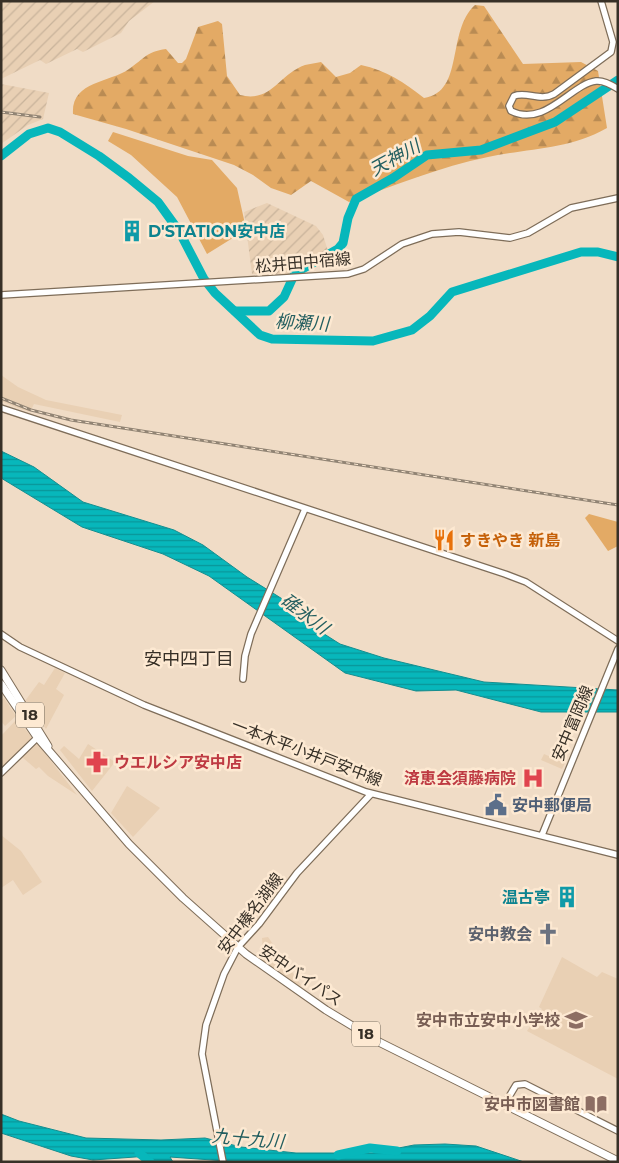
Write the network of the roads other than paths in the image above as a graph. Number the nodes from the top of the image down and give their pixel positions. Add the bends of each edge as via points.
1 (601, 1) edge
2 (618, 89) edge
3 (618, 198) edge
4 (1, 295) edge
5 (1, 408) edge
6 (305, 509) junction
7 (1, 634) edge
8 (618, 641) edge
9 (618, 649) edge
10 (1, 670) edge
11 (243, 679) dead end
12 (1, 684) edge
13 (40, 735) junction
14 (1, 773) edge
15 (371, 794) junction
16 (542, 835) junction
17 (618, 855) edge
18 (238, 948) junction
19 (504, 1105) junction
20 (618, 1131) edge
21 (618, 1161) edge
22 (223, 1162) edge

1 - 2 main road via 613,42 611,52 547,98 519,94 514,96 509,106 511,111 525,115 553,107 588,83 598,80
3 - 4 main road, 松井田中宿線 via 570,208 517,237 453,232 432,234 394,248 360,270 342,274
5 - 6 main road
6 - 8 main road via 512,576
6 - 11 main road via 247,645
7 - 15 main road, 一本木平小井戸安中線 via 20,647 144,705
9 - 16 main road, 安中富岡線
10 - 13 highway, 安中バイパス / 18
12 - 13 highway, 安中バイパス / 18
13 - 14 main road
13 - 18 highway, 安中バイパス / 18 via 129,844
15 - 16 main road, 一本木平小井戸安中線
15 - 18 main road, 安中榛名湖線 via 297,873
16 - 17 main road, 一本木平小井戸安中線
18 - 19 highway, 安中バイパス / 18 via 326,1010 379,1042
18 - 22 main road, 安中榛名湖線 via 216,996 203,1039 203,1063
19 - 20 main road via 516,1085 525,1084
19 - 21 highway, 安中バイパス / 18

